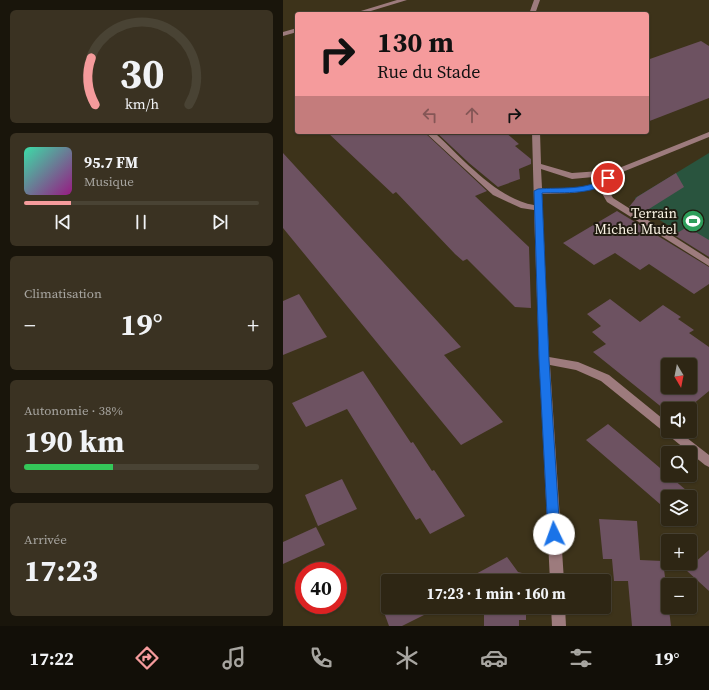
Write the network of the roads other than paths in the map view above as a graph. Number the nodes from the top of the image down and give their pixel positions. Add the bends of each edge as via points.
1 (404, 0) edge
2 (537, 0) edge
3 (361, 12) edge
4 (533, 12) edge
5 (295, 31) edge
6 (283, 34) edge
7 (431, 134) edge
8 (536, 134) edge
9 (709, 134) edge
10 (537, 165) junction
11 (615, 172) junction
12 (601, 184) junction
13 (538, 191) junction
14 (539, 208) junction
15 (709, 263) edge
16 (544, 360) junction
17 (661, 423) edge
18 (680, 438) edge
19 (709, 462) edge
20 (557, 574) edge
21 (558, 614) edge
22 (559, 626) edge

1 - 3 street
2 - 4 street
5 - 6 street
7 - 14 street via 497,193 524,206
8 - 10 street
9 - 11 street
10 - 11 street via 572,176
10 - 13 street
11 - 12 street
12 - 13 street via 570,190
12 - 15 street via 610,200
13 - 14 street
14 - 16 street
16 - 17 street via 579,366 605,378
16 - 20 street
18 - 19 street
21 - 22 street

